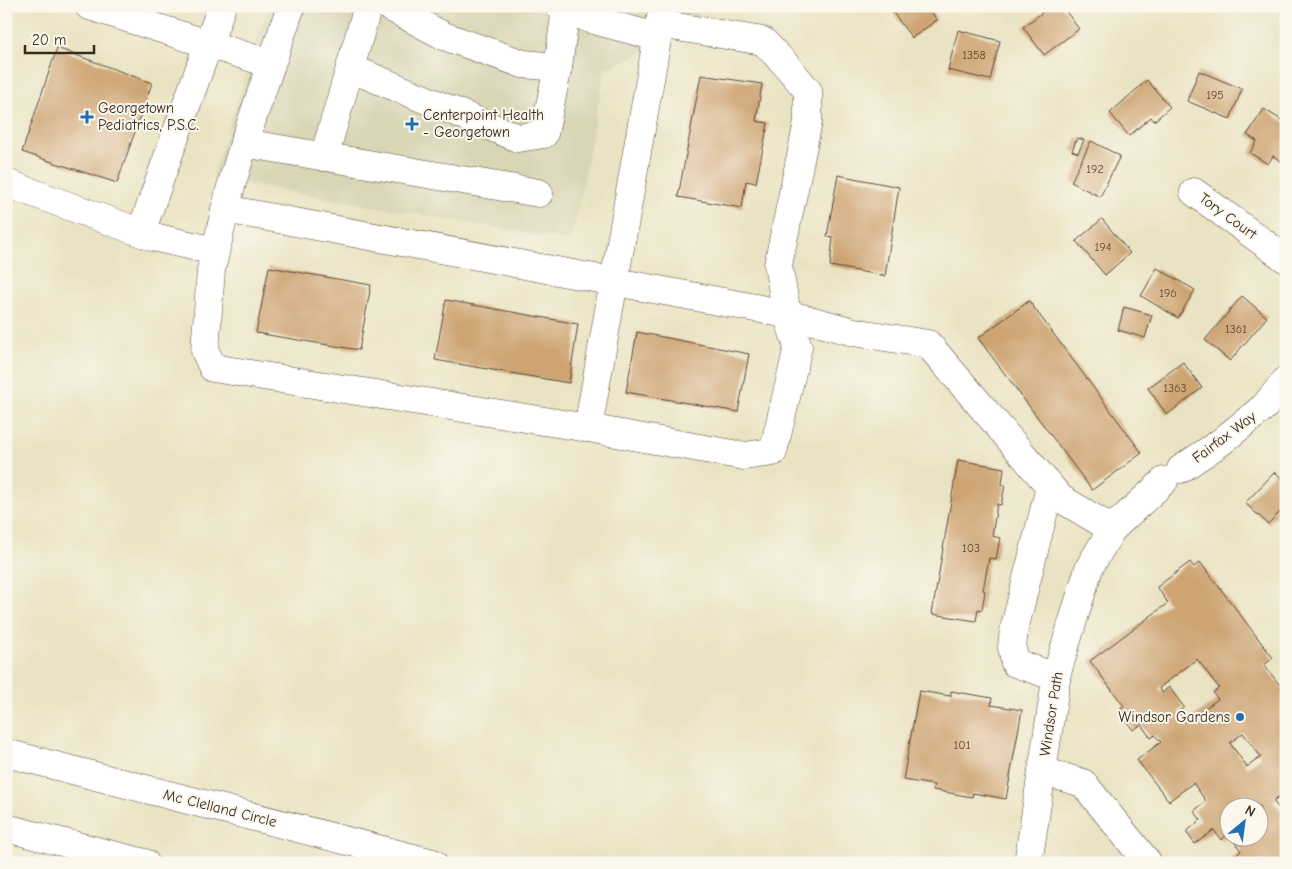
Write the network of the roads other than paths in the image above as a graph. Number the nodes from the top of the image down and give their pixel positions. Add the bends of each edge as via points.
1 (89, 6) edge
2 (222, 6) edge
3 (291, 6) edge
4 (368, 6) edge
5 (388, 6) edge
6 (563, 7) edge
7 (660, 22) edge
8 (209, 44) junction
9 (271, 64) junction
10 (558, 67) junction
11 (350, 68) junction
12 (244, 143) junction
13 (324, 157) junction
14 (6, 183) edge
15 (1194, 192) dead end
16 (539, 193) dead end
17 (226, 209) junction
18 (141, 232) junction
19 (215, 251) junction
20 (1286, 259) edge
21 (613, 282) junction
22 (788, 314) junction
23 (1286, 380) edge
24 (588, 428) junction
25 (1050, 487) junction
26 (1112, 529) junction
27 (1089, 568) joint
28 (1056, 677) junction
29 (6, 753) edge
30 (1042, 771) junction
31 (6, 828) edge
32 (145, 863) edge
33 (434, 863) edge
34 (1028, 863) edge
35 (1148, 863) edge

1 - 8 main road
2 - 8 main road
3 - 9 main road
4 - 11 main road
5 - 10 main road via 444,36 523,64
6 - 7 main road via 590,19
6 - 10 main road
7 - 21 main road
7 - 22 main road via 764,41 808,91 808,122 778,265
8 - 9 main road
8 - 18 main road
9 - 12 main road
10 - 11 main road via 544,134 518,138
11 - 13 main road
12 - 13 main road
12 - 17 main road
13 - 16 main road
14 - 18 main road
15 - 20 main road, Tory Court
17 - 19 main road
17 - 21 main road
18 - 19 main road
19 - 24 main road via 205,351 213,368
21 - 22 main road
21 - 24 main road
22 - 24 main road via 798,347 773,452 744,456
22 - 25 main road via 854,332 928,344
23 - 26 main road, Fairfax Way via 1264,406 1221,442 1173,475
25 - 26 main road via 1060,498
25 - 28 main road via 1012,647 1015,663
26 - 27 main road, Fairfax Way
27 - 28 main road, Windsor Path
28 - 30 main road, Windsor Path
29 - 33 main road, Mc Clelland Circle
30 - 34 main road, Windsor Path
30 - 35 main road via 1083,783
31 - 32 main road

